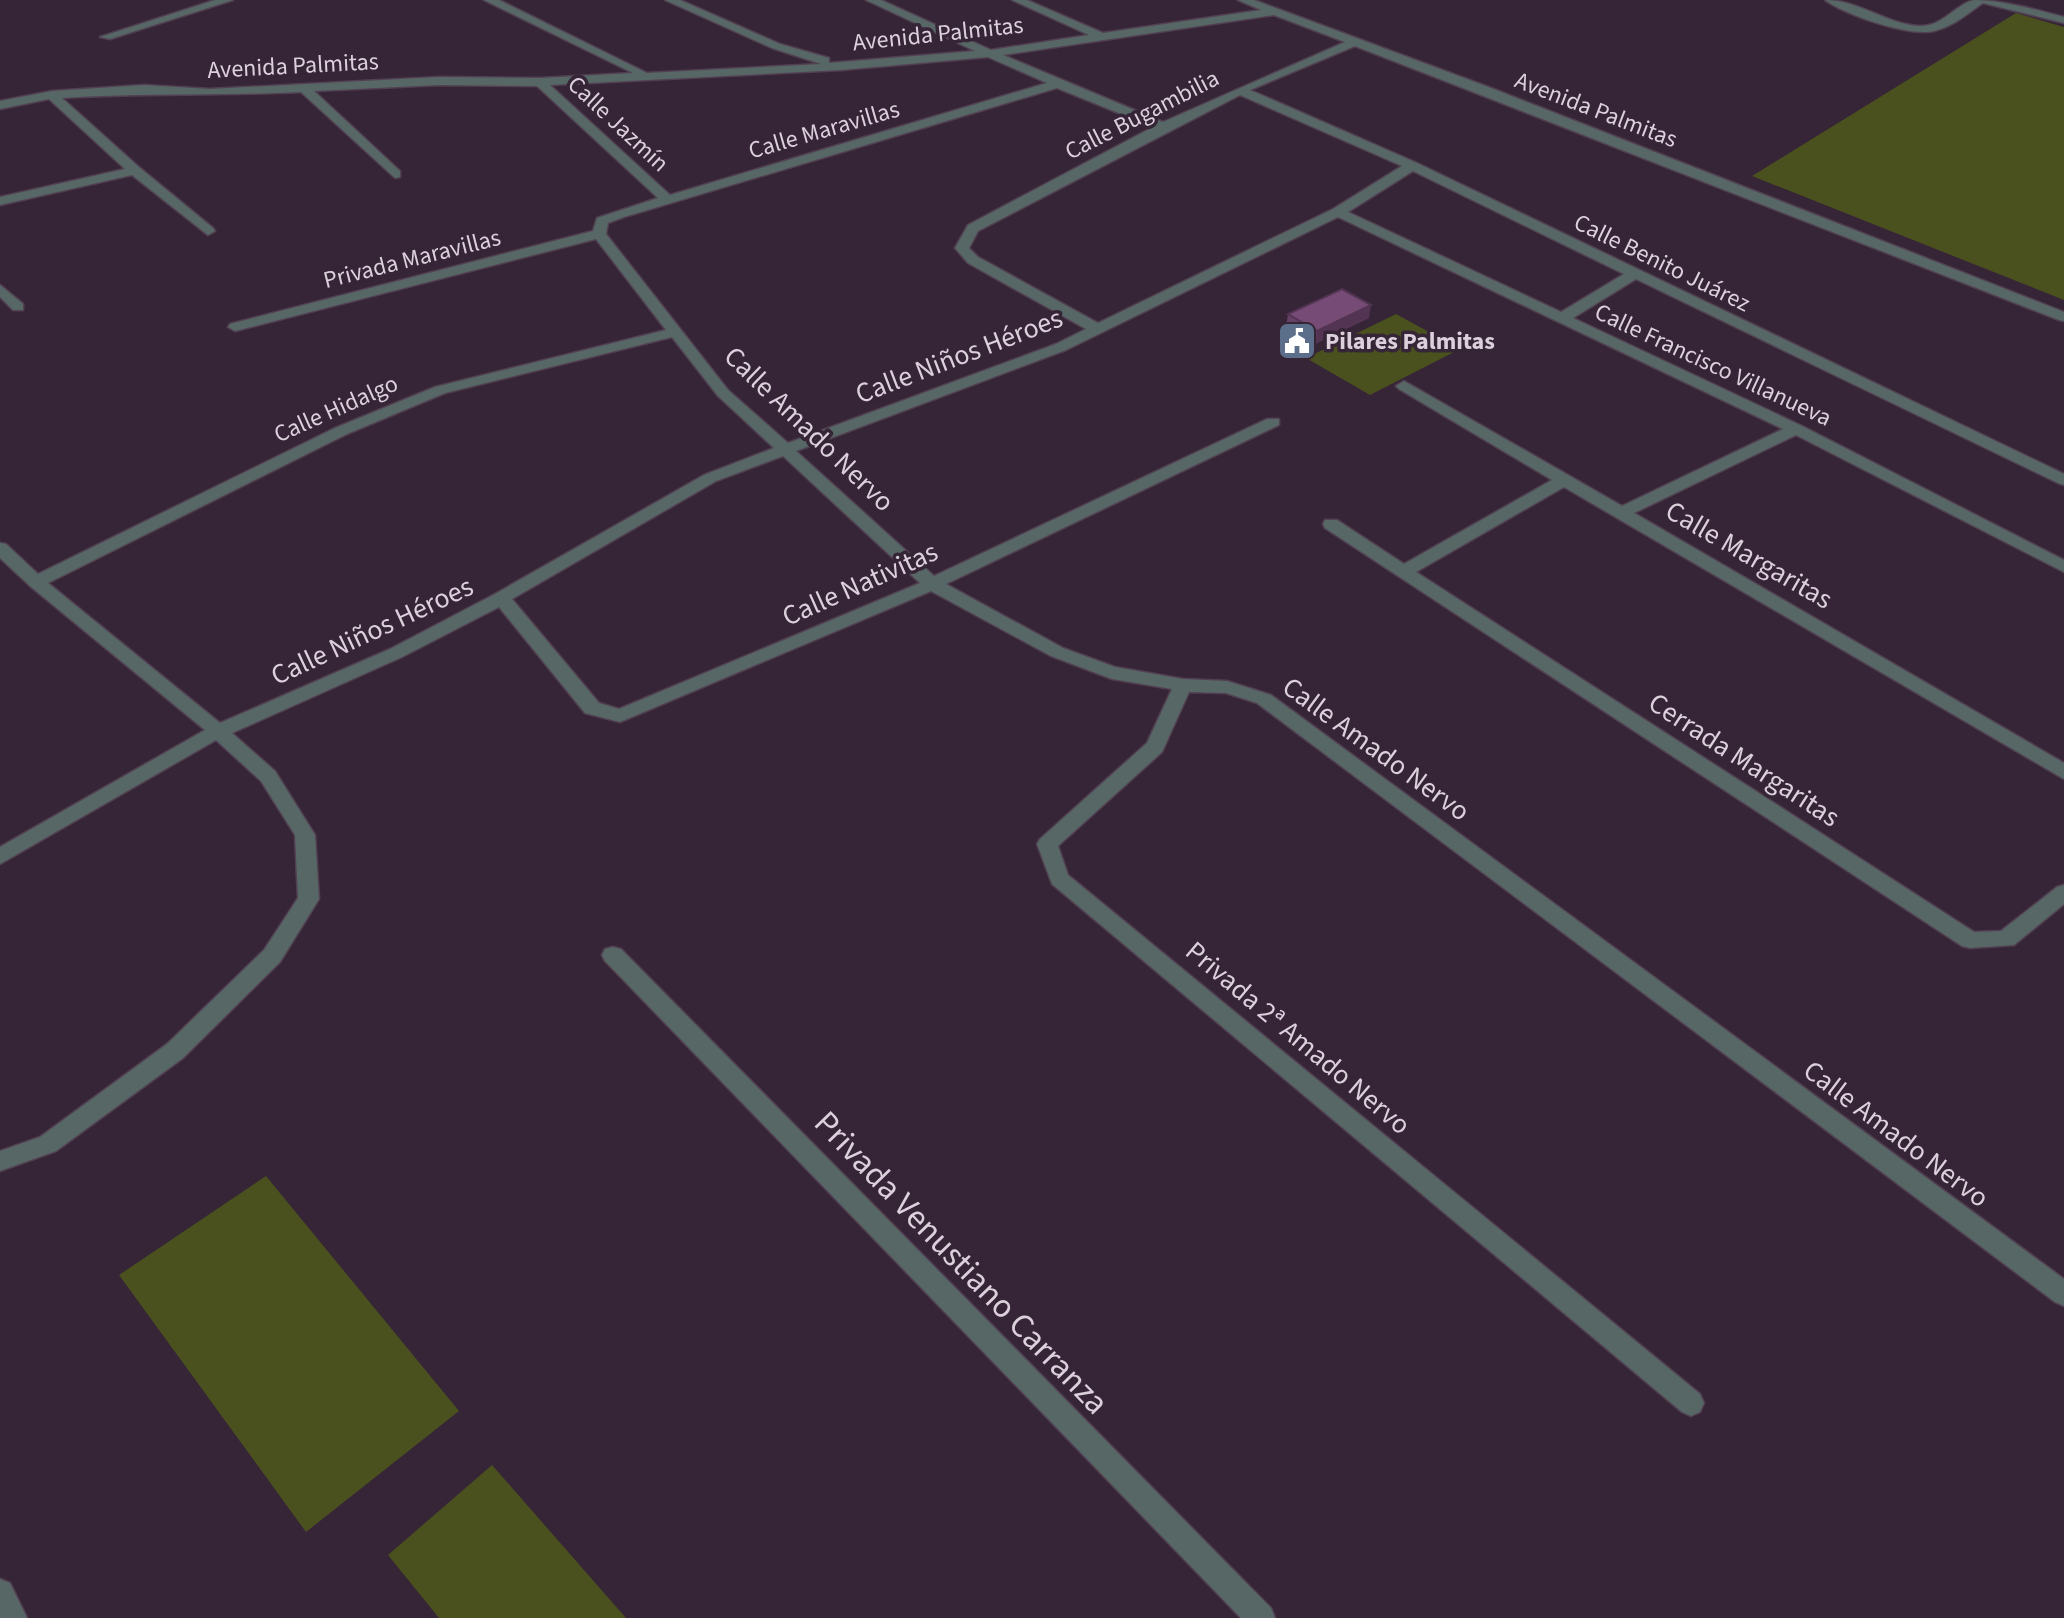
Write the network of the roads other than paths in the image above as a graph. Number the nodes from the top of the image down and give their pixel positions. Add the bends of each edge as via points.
1 (227, 0) edge
2 (490, 0) edge
3 (671, 0) edge
4 (872, 0) edge
5 (1018, 0) edge
6 (1244, 0) edge
7 (1831, 0) edge
8 (1983, 0) edge
9 (1272, 12) junction
10 (2064, 20) edge
11 (1100, 36) junction
12 (106, 37) dead end
13 (1356, 41) junction
14 (992, 53) junction
15 (841, 66) junction
16 (644, 74) junction
17 (540, 82) junction
18 (1058, 84) junction
19 (304, 88) junction
20 (1240, 90) junction
21 (52, 95) junction
22 (0, 105) edge
23 (1163, 127) junction
24 (1412, 166) junction
25 (135, 171) junction
26 (395, 174) dead end
27 (667, 199) junction
28 (0, 201) edge
29 (1338, 212) junction
30 (601, 227) junction
31 (208, 231) dead end
32 (1634, 274) junction
33 (0, 289) edge
34 (18, 307) dead end
35 (2064, 317) edge
36 (1560, 319) junction
37 (235, 327) dead end
38 (1097, 329) junction
39 (676, 332) junction
40 (1404, 386) dead end
41 (1273, 422) dead end
42 (1796, 429) junction
43 (786, 449) junction
44 (1564, 480) junction
45 (2064, 480) edge
46 (1622, 513) junction
47 (1331, 524) dead end
48 (0, 548) edge
49 (2064, 567) edge
50 (1406, 570) junction
51 (36, 582) junction
52 (932, 584) junction
53 (501, 598) junction
54 (1183, 685) junction
55 (218, 731) junction
56 (2064, 772) edge
57 (0, 856) edge
58 (2062, 900) edge
59 (613, 955) dead end
60 (0, 1161) edge
61 (2064, 1294) edge
62 (1691, 1403) dead end
63 (0, 1593) edge
64 (13, 1618) edge
65 (1261, 1618) edge

1 - 12 street
2 - 16 street
3 - 15 street via 776,46
4 - 14 street
5 - 11 street
6 - 9 street
7 - 8 street via 1927,30
8 - 10 street
9 - 11 street, Avenida Palmitas
9 - 13 street, Avenida Palmitas
11 - 14 street, Avenida Palmitas
13 - 20 street, Calle Bugambilia
13 - 35 street, Avenida Palmitas
14 - 15 street, Avenida Palmitas
14 - 18 street
15 - 16 street, Avenida Palmitas
16 - 17 street, Avenida Palmitas
17 - 19 street, Avenida Palmitas
17 - 27 street, Calle Jazmín
18 - 23 street
18 - 27 street, Calle Maravillas
19 - 21 street, Avenida Palmitas
19 - 26 street
20 - 23 street, Calle Bugambilia
20 - 24 street, Calle Benito Juárez
21 - 22 street, Avenida Palmitas
21 - 25 street
23 - 38 street, Calle Bugambilia via 973,228 962,248 973,260
24 - 29 street, Calle Niños Héroes
24 - 32 street, Calle Benito Juárez
25 - 28 street
25 - 31 street
27 - 30 street, Calle Maravillas
29 - 36 street, Calle Francisco Villanueva
29 - 38 street, Calle Niños Héroes
30 - 37 street, Privada Maravillas
30 - 39 street, Calle Amado Nervo
32 - 36 street
32 - 45 street, Calle Benito Juárez
33 - 34 street
36 - 42 street, Calle Francisco Villanueva
38 - 43 street, Calle Niños Héroes
39 - 43 street, Calle Amado Nervo via 723,393
39 - 51 street, Calle Hidalgo via 440,390 341,431
40 - 44 street, Calle Margaritas
41 - 52 street, Calle Nativitas
42 - 46 street
42 - 49 street, Calle Francisco Villanueva
43 - 52 street, Calle Amado Nervo
43 - 53 street, Calle Niños Héroes via 710,478
44 - 46 street, Calle Margaritas
44 - 50 street
46 - 56 street, Calle Margaritas
47 - 50 street, Cerrada Margaritas
48 - 51 street
50 - 58 street, Cerrada Margaritas via 1970,940 2006,939
51 - 55 street
52 - 53 street, Calle Nativitas via 620,716 592,708
52 - 54 street, Calle Amado Nervo via 1057,652 1112,673
53 - 55 street, Calle Niños Héroes via 396,653
54 - 61 street, Calle Amado Nervo via 1227,687 1264,699
54 - 62 street, Privada 2ª Amado Nervo via 1155,747 1047,844 1059,879
55 - 57 street, Calle Niños Héroes
55 - 60 street via 268,776 305,835 309,899 272,956 175,1051 48,1144
59 - 65 street, Privada Venustiano Carranza
63 - 64 street

